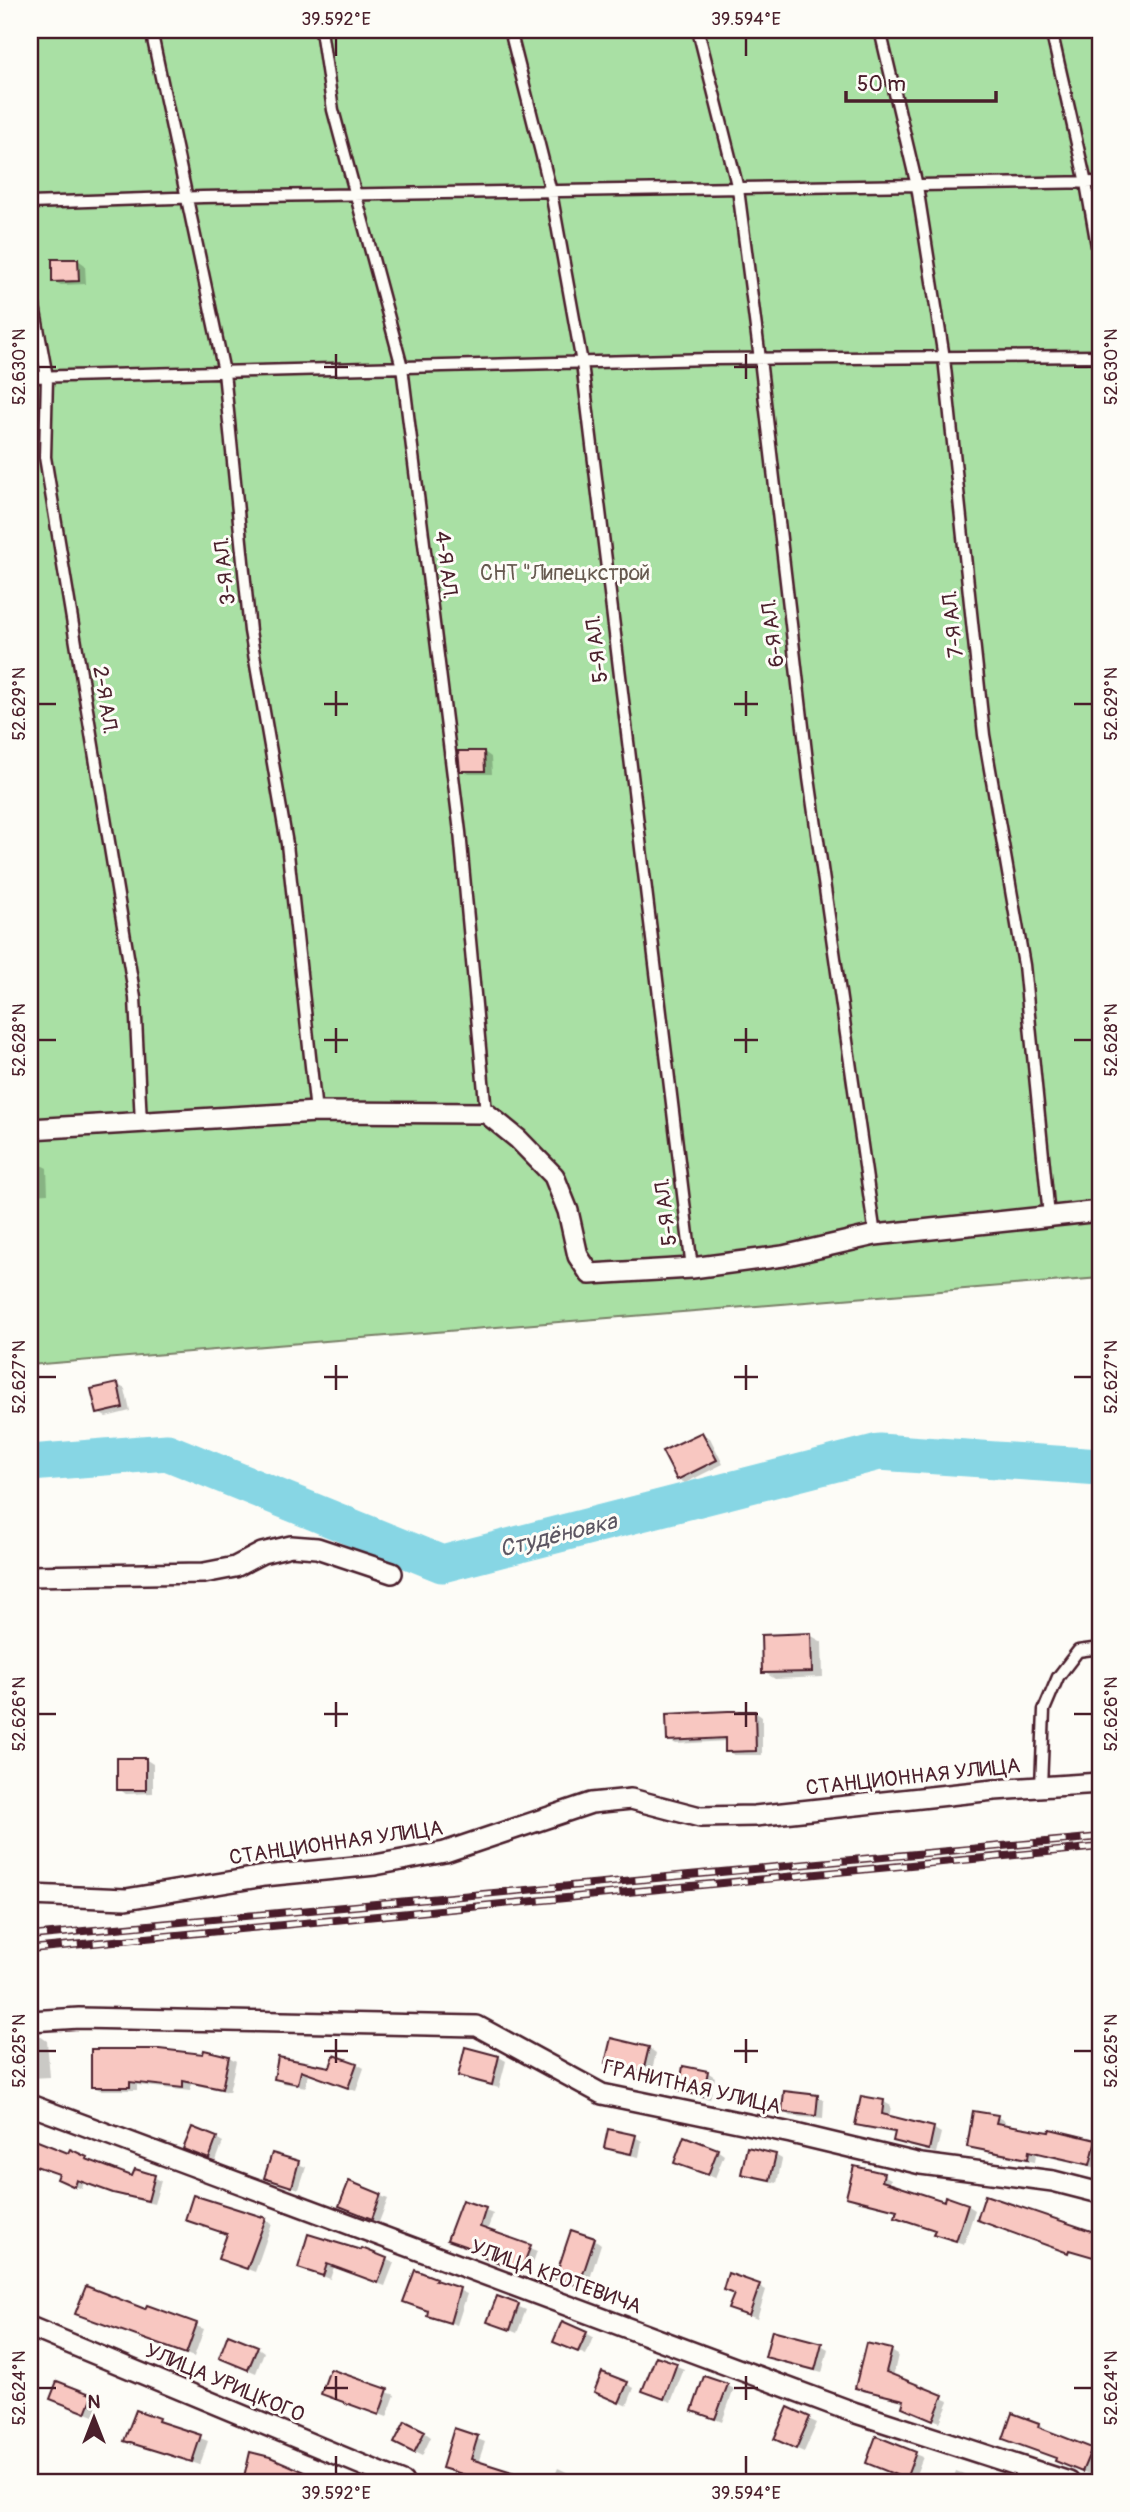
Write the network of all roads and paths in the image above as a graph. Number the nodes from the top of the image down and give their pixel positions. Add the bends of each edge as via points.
1 (151, 30) edge
2 (321, 30) edge
3 (510, 30) edge
4 (698, 30) edge
5 (880, 30) edge
6 (1051, 30) edge
7 (1086, 183) junction
8 (1100, 183) edge
9 (917, 187) junction
10 (738, 190) junction
11 (551, 192) junction
12 (356, 195) junction
13 (187, 198) junction
14 (30, 203) edge
15 (1100, 263) edge
16 (30, 284) edge
17 (1100, 356) edge
18 (944, 358) junction
19 (760, 359) junction
20 (582, 363) junction
21 (402, 367) junction
22 (224, 372) junction
23 (30, 377) edge
24 (47, 377) junction
25 (316, 1112) junction
26 (486, 1113) junction
27 (141, 1123) junction
28 (30, 1129) edge
29 (1100, 1210) edge
30 (1049, 1216) junction
31 (875, 1235) junction
32 (692, 1268) junction
33 (392, 1573) dead end
34 (30, 1576) edge
35 (1100, 1648) edge
36 (1100, 1783) edge
37 (1041, 1787) junction
38 (30, 1895) edge
39 (30, 2021) edge
40 (30, 2105) edge
41 (1100, 2193) edge
42 (30, 2327) edge
43 (403, 2482) edge
44 (1069, 2482) edge

1 - 13 lane, 3-Я АЛ.
2 - 12 lane, 4-Я АЛ. via 333,110
3 - 11 lane, 5-Я АЛ.
4 - 10 lane, 6-Я АЛ.
5 - 9 lane, 7-Я АЛ.
6 - 7 lane
7 - 8 lane
7 - 9 lane
7 - 15 lane
9 - 10 lane
9 - 18 lane, 7-Я АЛ.
10 - 11 lane
10 - 19 lane, 6-Я АЛ.
11 - 12 lane
11 - 20 lane, 5-Я АЛ.
12 - 13 lane
12 - 21 lane, 4-Я АЛ.
13 - 14 lane
13 - 22 lane, 3-Я АЛ.
16 - 24 lane, 2-Я АЛ.
17 - 18 lane
18 - 19 lane
18 - 30 lane, 7-Я АЛ. via 984,735 1024,965
19 - 20 lane
19 - 31 lane, 6-Я АЛ. via 809,778
20 - 21 lane
20 - 32 lane, 5-Я АЛ.
21 - 22 lane
21 - 26 lane, 4-Я АЛ. via 460,832
22 - 24 lane
22 - 25 lane, 3-Я АЛ. via 250,631 287,844
23 - 24 lane
24 - 27 lane, 2-Я АЛ. via 45,457 135,998
25 - 26 street
25 - 27 street
26 - 32 street via 554,1176 578,1256 590,1274
27 - 28 street
29 - 30 street
30 - 31 street
31 - 32 street via 783,1256
33 - 34 street via 317,1548 291,1546 204,1573
35 - 37 lane via 1078,1651 1058,1677 1044,1710
36 - 37 street, СТАНЦИОННАЯ УЛИЦА
37 - 38 street, СТАНЦИОННАЯ УЛИЦА via 755,1816 700,1817 631,1800 591,1803 445,1852 375,1864 126,1899
39 - 41 street, ГРАНИТНАЯ УЛИЦА via 79,2018 477,2026 602,2094 920,2164 1053,2181
40 - 44 street, УЛИЦА КРОТЕВИЧА via 853,2412
42 - 43 street, УЛИЦА УРИЦКОГО

